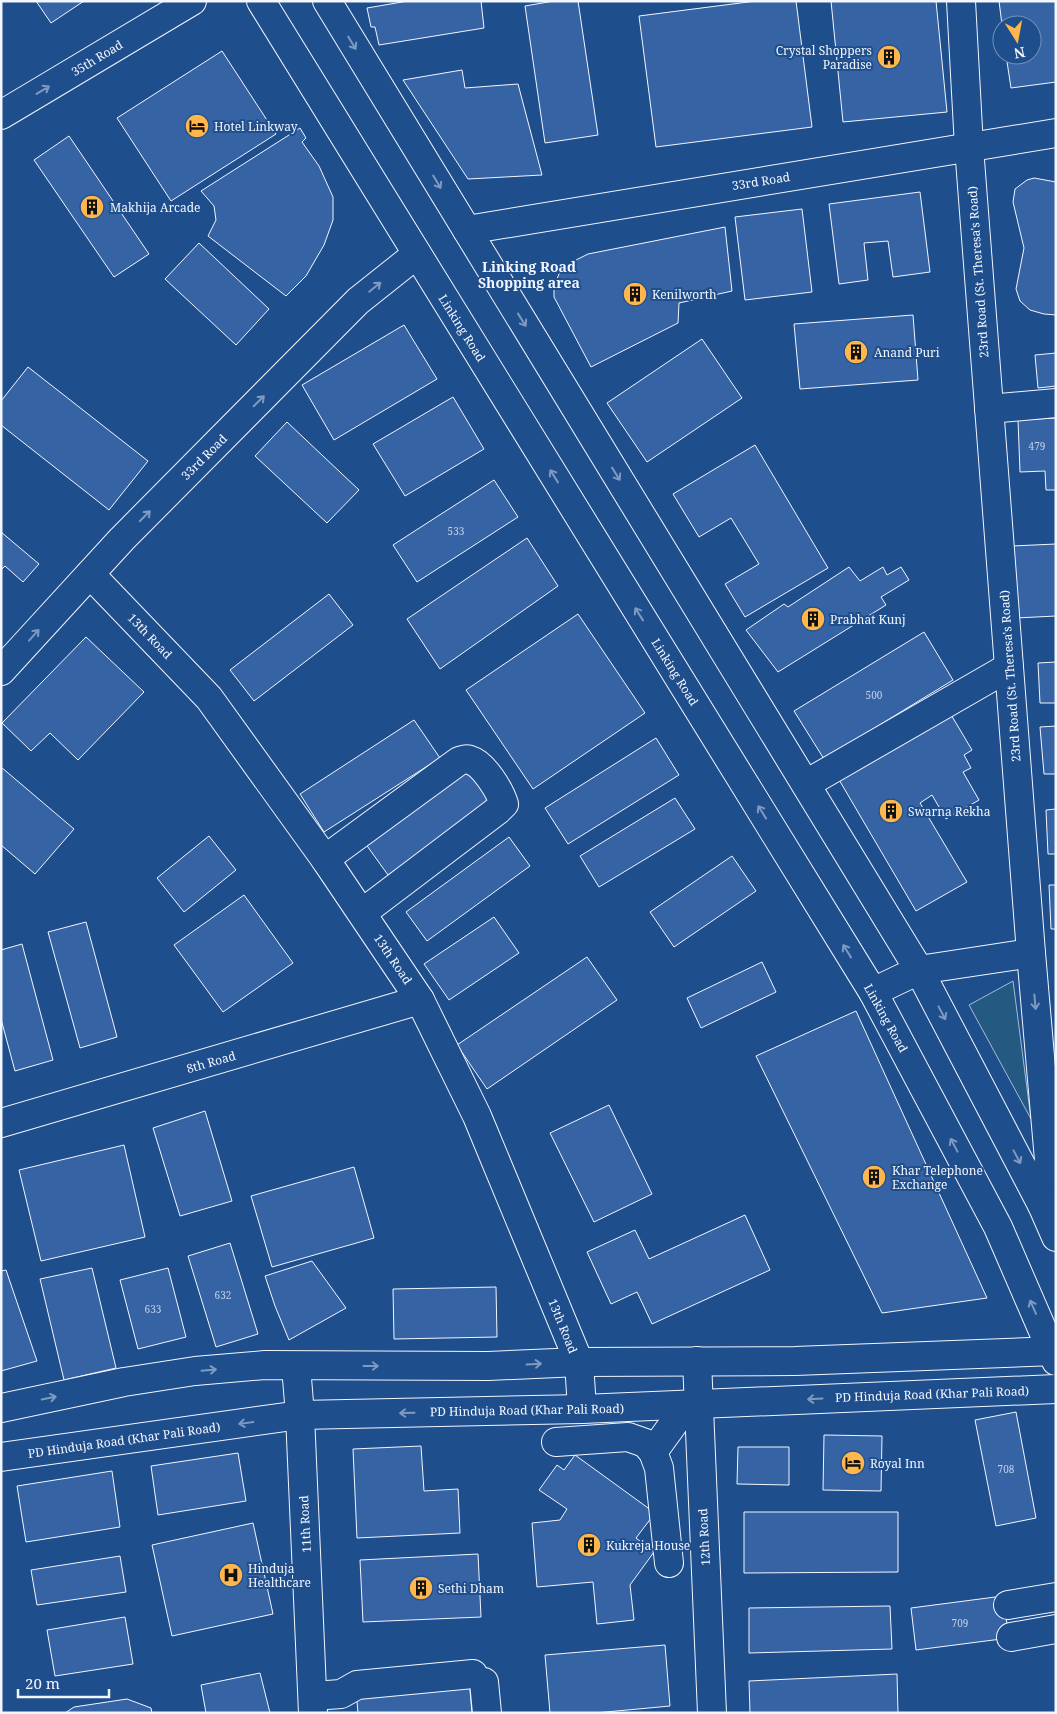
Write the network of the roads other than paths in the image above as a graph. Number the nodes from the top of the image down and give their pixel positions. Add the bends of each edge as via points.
1 (192, 1) edge
2 (261, 1) edge
3 (327, 1) edge
4 (961, 1) edge
5 (1, 114) edge
6 (1056, 133) edge
7 (969, 147) junction
8 (467, 230) junction
9 (417, 254) junction
10 (1056, 403) edge
11 (989, 409) junction
12 (90, 574) junction
13 (1009, 667) junction
14 (1, 671) edge
15 (806, 784) junction
16 (325, 859) junction
17 (362, 913) junction
18 (1031, 953) junction
19 (920, 970) junction
20 (873, 992) junction
21 (420, 1000) junction
22 (1, 1123) edge
23 (1042, 1205) junction
24 (1056, 1237) edge
25 (1055, 1355) edge
26 (579, 1362) junction
27 (697, 1362) junction
28 (296, 1366) junction
29 (1056, 1389) edge
30 (692, 1404) junction
31 (647, 1406) junction
32 (1, 1408) edge
33 (582, 1409) junction
34 (555, 1410) junction
35 (300, 1415) junction
36 (643, 1445) junction
37 (1, 1457) edge
38 (705, 1558) junction
39 (1056, 1597) edge
40 (1008, 1605) dead end
41 (1056, 1630) edge
42 (1011, 1637) dead end
43 (346, 1704) edge
44 (313, 1706) edge
45 (487, 1713) edge
46 (712, 1713) edge

5 -> 1 street, 35th Road
2 - 9 street, Linking Road
3 -> 8 street
4 - 7 street, 23rd Road (St. Theresa's Road)
6 - 7 street, 33rd Road
7 - 8 street, 33rd Road
7 - 11 street, 23rd Road (St. Theresa's Road)
8 -> 15 street
12 -> 9 street, 33rd Road via 358,301
20 -> 9 street, Linking Road
10 - 11 street
11 - 13 street, 23rd Road (St. Theresa's Road)
14 -> 12 street, 33rd Road
12 - 16 street, 13th Road via 209,698
13 - 15 street
13 - 18 street, 23rd Road (St. Theresa's Road)
15 - 19 street
16 - 17 street, 13th Road
16 - 17 street via 459,761 468,758 479,764 501,794 504,804 498,810
17 - 21 street, 13th Road
18 - 19 street
18 -> 23 street, 23rd Road (St. Theresa's Road) via 1049,1160
19 - 20 street
19 -> 23 street
25 -> 20 street, Linking Road via 998,1227
21 - 22 street, 8th Road
21 - 26 street, 13th Road via 477,1116
23 - 24 street
25 - 27 street
26 - 27 street
28 -> 26 street via 488,1366
26 - 33 street, 13th Road
27 - 30 street, 12th Road
32 -> 28 street via 195,1371 265,1365
28 - 35 street, 11th Road
29 -> 30 street, PD Hinduja Road (Khar Pali Road)
30 - 31 street, PD Hinduja Road (Khar Pali Road)
30 - 36 street
30 - 38 street, 12th Road
31 - 33 street, PD Hinduja Road (Khar Pali Road)
31 - 36 street
33 - 34 street, PD Hinduja Road (Khar Pali Road)
34 -> 35 street, PD Hinduja Road (Khar Pali Road)
34 - 36 street via 556,1451
35 -> 37 street, PD Hinduja Road (Khar Pali Road)
35 - 44 street, 11th Road
36 - 38 street via 659,1468 659,1564
38 - 46 street, 12th Road
39 - 40 street
41 - 42 street
43 - 44 street
43 - 45 street via 357,1686 478,1678

